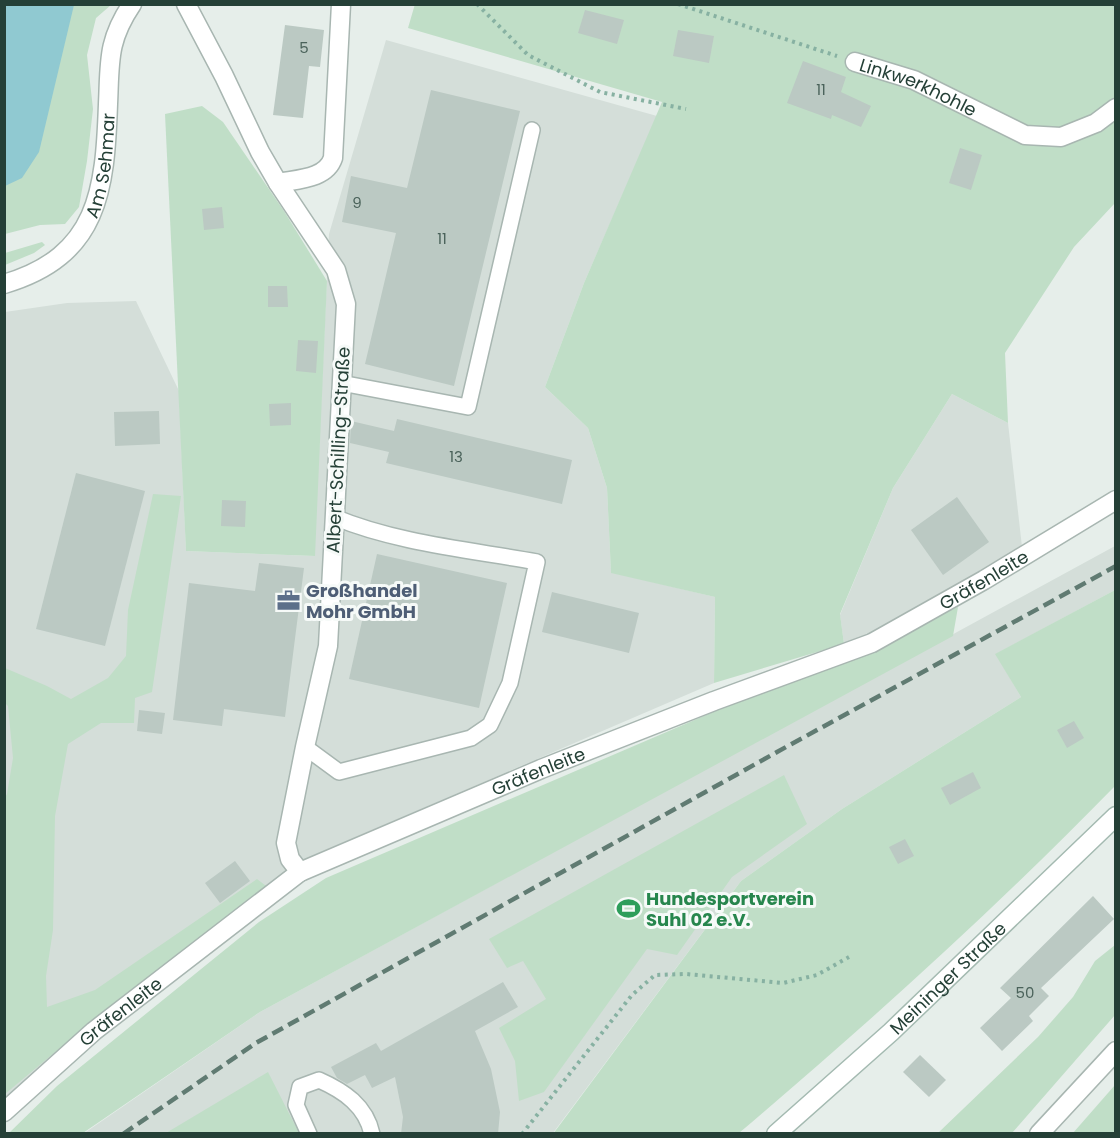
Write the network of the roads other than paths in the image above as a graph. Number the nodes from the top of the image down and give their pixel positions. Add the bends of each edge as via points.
1 (132, 4) edge
2 (186, 4) edge
3 (341, 4) edge
4 (855, 62) road end
5 (1116, 108) edge
6 (532, 130) dead end
7 (278, 183) junction
8 (4, 284) edge
9 (341, 383) junction
10 (1116, 500) edge
11 (334, 517) junction
12 (305, 747) junction
13 (1116, 816) edge
14 (300, 872) junction
15 (1116, 1051) edge
16 (4, 1112) edge
17 (309, 1134) edge
18 (372, 1134) edge
19 (776, 1134) edge
20 (1039, 1134) edge

1 - 8 street, Am Sehmar via 112,42 105,163 99,198 80,237 68,251 25,278
2 - 7 street, Albert-Schilling-Straße
3 - 7 street via 333,158 321,174
4 - 5 street, Linkwerkhohle via 914,80 1025,135 1060,137 1096,123
6 - 9 lane via 468,407
7 - 9 street, Albert-Schilling-Straße via 336,270 346,304
9 - 11 street, Albert-Schilling-Straße
10 - 14 street, Gräfenleite via 872,642 551,765
11 - 12 street, Albert-Schilling-Straße via 328,646
11 - 12 lane via 385,535 537,562 510,683 490,725 471,738 339,772
12 - 14 street, Albert-Schilling-Straße via 286,843 290,859
13 - 19 street, Meininger Straße via 891,1032
14 - 16 street, Gräfenleite via 94,1031
15 - 20 street
17 - 18 lane via 296,1105 300,1087 319,1080 338,1088 356,1103 369,1120

